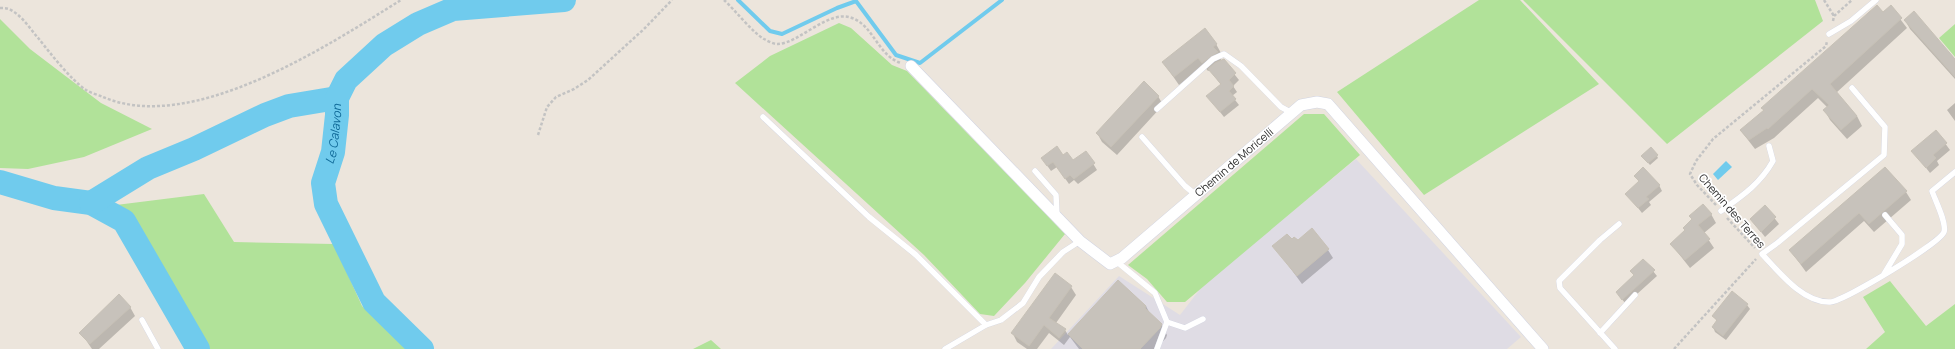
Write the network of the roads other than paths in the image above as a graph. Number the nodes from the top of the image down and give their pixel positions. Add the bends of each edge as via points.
1 (1876, 0) edge
2 (1829, 34) road end
3 (911, 66) road end
4 (1852, 88) dead end
5 (1157, 109) dead end
6 (1292, 113) junction
7 (764, 117) dead end
8 (1142, 137) dead end
9 (1769, 146) dead end
10 (1035, 171) dead end
11 (1955, 172) edge
12 (1196, 195) junction
13 (1721, 211) road end
14 (1885, 215) dead end
15 (1057, 217) junction
16 (1619, 224) dead end
17 (1080, 240) junction
18 (1116, 261) junction
19 (1884, 274) junction
20 (1634, 295) dead end
21 (1203, 319) dead end
22 (142, 320) dead end
23 (1167, 322) junction
24 (986, 325) junction
25 (1600, 333) junction
26 (1540, 348) edge
27 (158, 349) edge
28 (944, 349) edge
29 (1157, 349) edge
30 (1614, 349) edge

1 - 2 lane via 1852,21
3 - 15 street
4 - 19 lane via 1885,127 1884,155 1762,254 1799,292 1830,302
5 - 6 lane via 1213,59 1224,54 1241,66 1281,107
6 - 12 street, Chemin de Moricelli
6 - 26 street, Chemin de Moricelli via 1301,106 1317,102 1328,104
7 - 24 lane via 868,217 916,255
8 - 12 lane
9 - 13 lane via 1773,161 1765,175
10 - 15 lane via 1056,195
11 - 19 lane via 1932,191 1945,226 1943,233 1922,252
12 - 18 street, Chemin de Moricelli
14 - 19 lane via 1902,236 1902,244
15 - 17 street
16 - 25 lane via 1559,281 1560,288
17 - 18 street via 1110,264
17 - 24 lane via 1063,252 1039,277 1023,304 1001,320
18 - 23 lane via 1155,293
20 - 25 lane
21 - 23 lane via 1185,328
22 - 27 lane
23 - 29 lane
24 - 28 lane
25 - 30 lane

